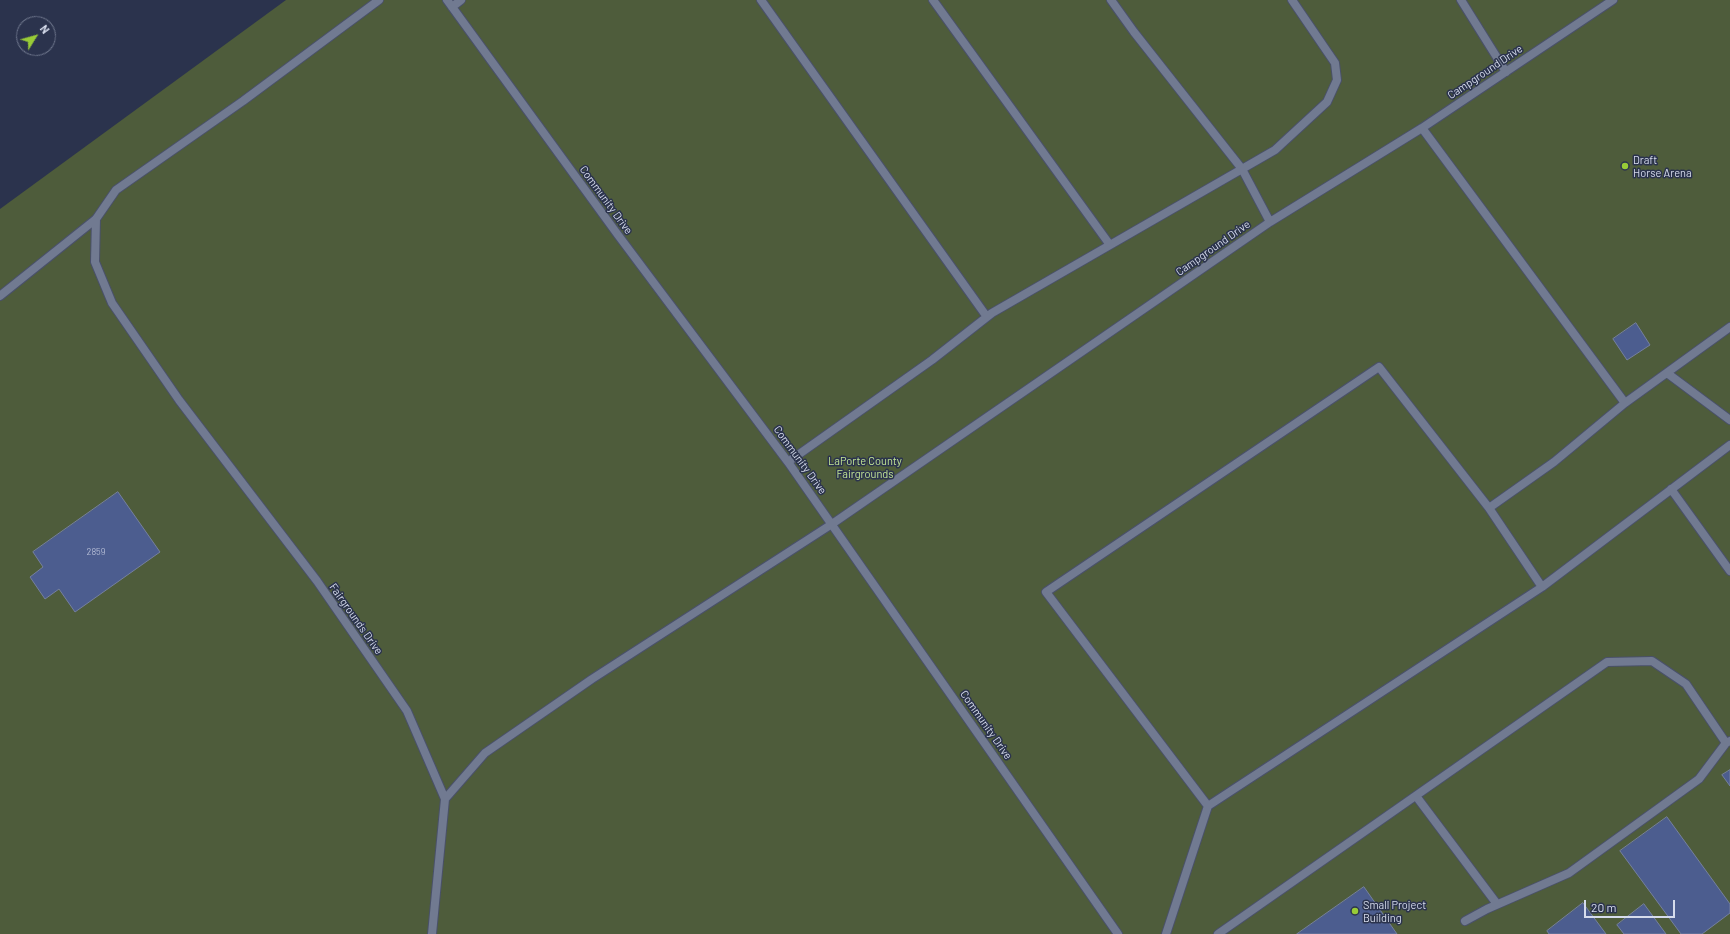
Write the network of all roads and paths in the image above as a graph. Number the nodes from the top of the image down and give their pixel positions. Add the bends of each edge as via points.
1 (379, 0) edge
2 (461, 0) edge
3 (761, 0) edge
4 (933, 0) edge
5 (1111, 0) edge
6 (1292, 0) edge
7 (1463, 0) edge
8 (1613, 0) edge
9 (450, 3) edge
10 (1506, 72) junction
11 (1422, 128) junction
12 (1242, 169) junction
13 (96, 219) junction
14 (1270, 222) junction
15 (1110, 245) junction
16 (0, 296) edge
17 (987, 317) junction
18 (1730, 327) edge
19 (1667, 373) junction
20 (1625, 403) junction
21 (1730, 420) edge
22 (1730, 445) edge
23 (788, 462) junction
24 (1670, 489) junction
25 (1489, 508) junction
26 (832, 524) junction
27 (1730, 571) edge
28 (1542, 587) junction
29 (1728, 742) edge
30 (1416, 796) junction
31 (445, 799) junction
32 (1208, 806) junction
33 (1497, 904) junction
34 (1465, 921) dead end
35 (432, 934) edge
36 (1118, 934) edge
37 (1166, 934) edge
38 (1218, 934) edge

1 - 13 lane via 243,101 116,190
2 - 9 lane
3 - 17 lane
4 - 15 lane
5 - 12 lane
6 - 12 lane via 1335,63 1337,80 1327,102 1275,150
7 - 10 lane
8 - 10 lane, Campground Drive
9 - 23 lane, Community Drive via 618,235
10 - 11 lane, Campground Drive
11 - 14 lane, Campground Drive
11 - 20 lane
12 - 14 lane
12 - 15 lane
13 - 16 lane
13 - 31 lane, Fairgrounds Drive via 95,262 112,303 147,355 317,581 406,711
14 - 26 lane, Campground Drive
15 - 17 lane
17 - 23 lane via 932,360
18 - 19 lane
19 - 20 lane
19 - 21 lane
20 - 25 lane via 1554,462
22 - 24 lane
23 - 26 lane, Community Drive
24 - 27 lane
24 - 28 lane
25 - 28 lane
25 - 32 lane via 1379,367 1046,592
26 - 31 lane, Campground Drive via 635,650 485,753
26 - 36 lane, Community Drive
28 - 32 lane
29 - 30 lane via 1686,684 1652,660 1607,662
29 - 33 lane via 1699,779 1569,873
30 - 33 lane
30 - 38 lane
31 - 35 lane, Fairgrounds Drive
32 - 37 lane
33 - 34 lane

